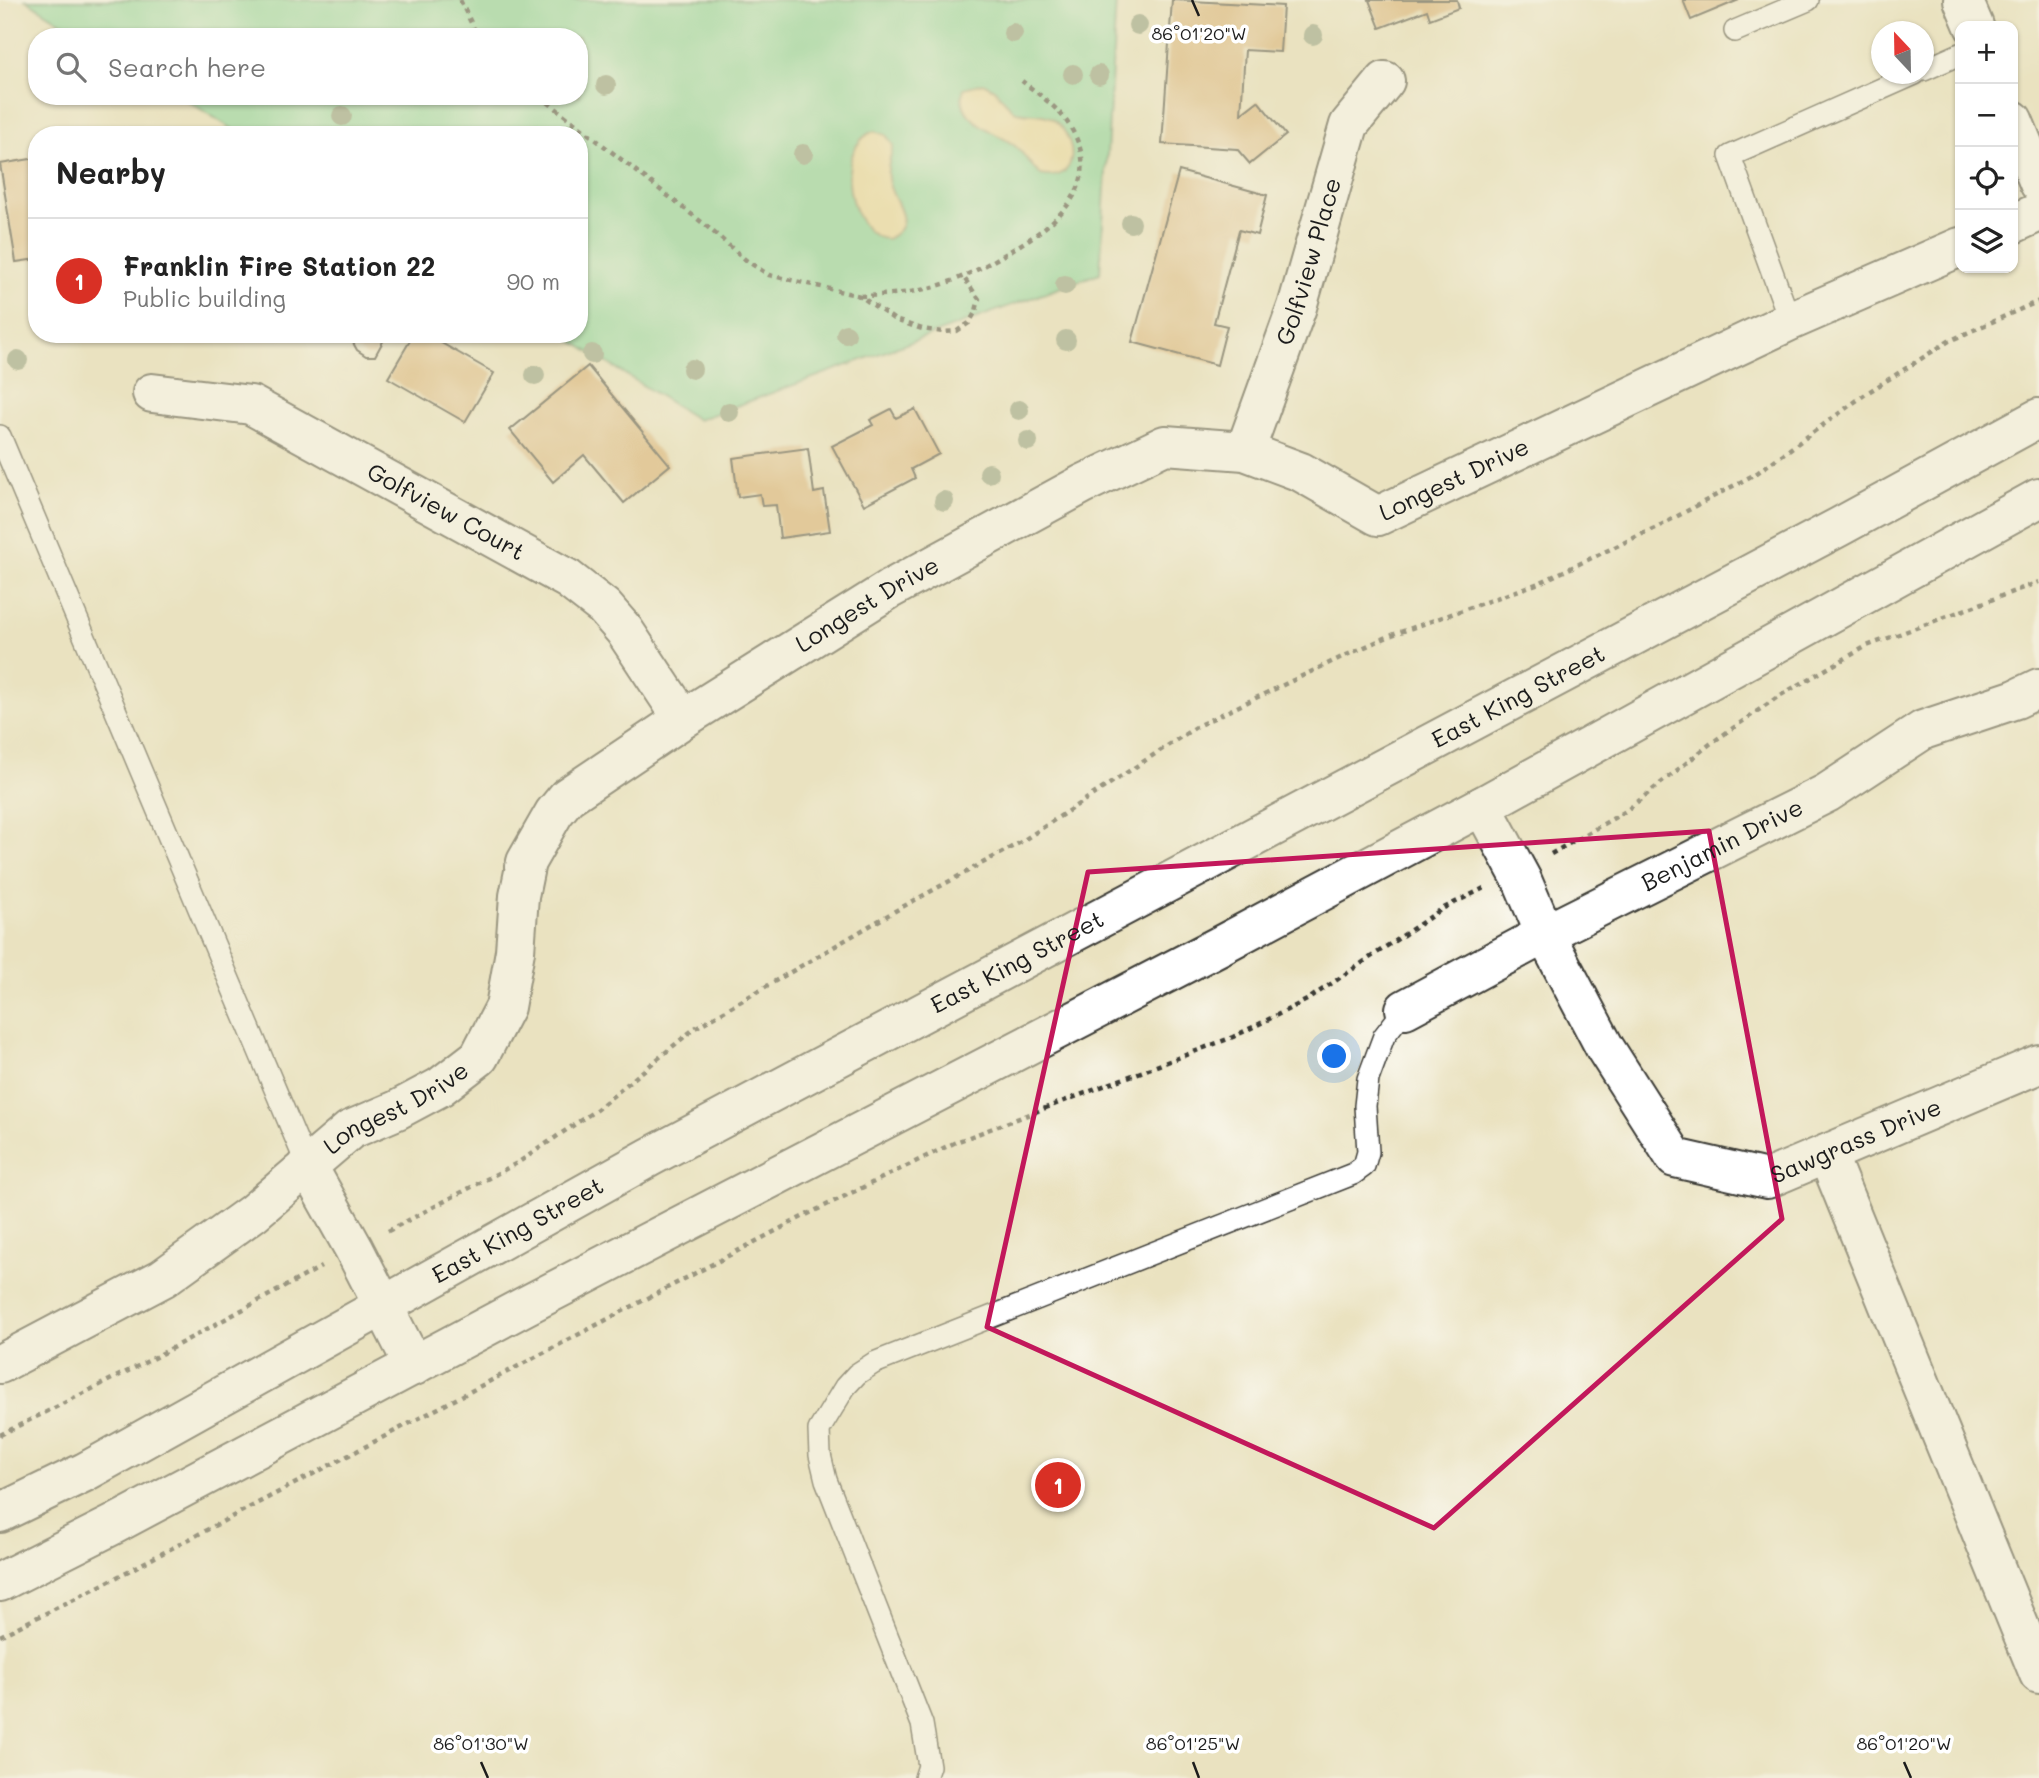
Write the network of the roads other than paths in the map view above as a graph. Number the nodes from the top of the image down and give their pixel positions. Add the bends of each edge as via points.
1 (1808, 0) edge
2 (1963, 0) edge
3 (1972, 21) edge
4 (1735, 31) dead end
5 (1955, 56) edge
6 (1934, 65) edge
7 (1385, 81) dead end
8 (1892, 84) edge
9 (2018, 132) edge
10 (2039, 183) edge
11 (2039, 212) edge
12 (2018, 222) edge
13 (1955, 249) edge
14 (1790, 321) junction
15 (152, 393) dead end
16 (2039, 418) edge
17 (0, 436) edge
18 (1245, 451) junction
19 (2039, 498) edge
20 (2039, 688) edge
21 (683, 719) junction
22 (1482, 806) junction
23 (1545, 934) junction
24 (1405, 1009) joint
25 (2039, 1064) edge
26 (1827, 1154) junction
27 (307, 1165) junction
28 (383, 1304) junction
29 (0, 1364) edge
30 (414, 1366) junction
31 (0, 1513) edge
32 (0, 1581) edge
33 (2039, 1674) edge
34 (925, 1778) edge

1 - 4 lane
2 - 3 street
5 - 6 lane
7 - 18 street, Golfview Place via 1349,125 1297,307
8 - 14 lane via 1730,156
9 - 10 street
11 - 12 street
13 - 14 street, Longest Drive
14 - 18 street, Longest Drive via 1378,516 1301,472
15 - 21 street, Golfview Court via 251,405 568,579 604,607 624,630
16 - 28 street, East King Street
17 - 27 lane
18 - 21 street, Longest Drive via 1165,445 1083,484 890,589
19 - 22 street
20 - 23 street, Benjamin Drive via 1923,730 1827,793
21 - 27 street, Longest Drive via 567,797 554,813 526,862 505,1007 479,1057 440,1087 350,1130
22 - 23 street
22 - 30 street
23 - 24 street, Benjamin Drive
23 - 26 street, Sawgrass Drive via 1605,1048 1675,1158 1767,1179
24 - 34 lane via 1384,1036 1368,1079 1368,1152 1364,1166 1353,1174 874,1363 845,1387 819,1430 820,1455 922,1724 929,1766
25 - 26 street, Sawgrass Drive
26 - 33 street
27 - 28 street
27 - 29 street, Longest Drive via 253,1213 163,1278
28 - 30 street
28 - 31 street, East King Street via 85,1472
30 - 32 street

